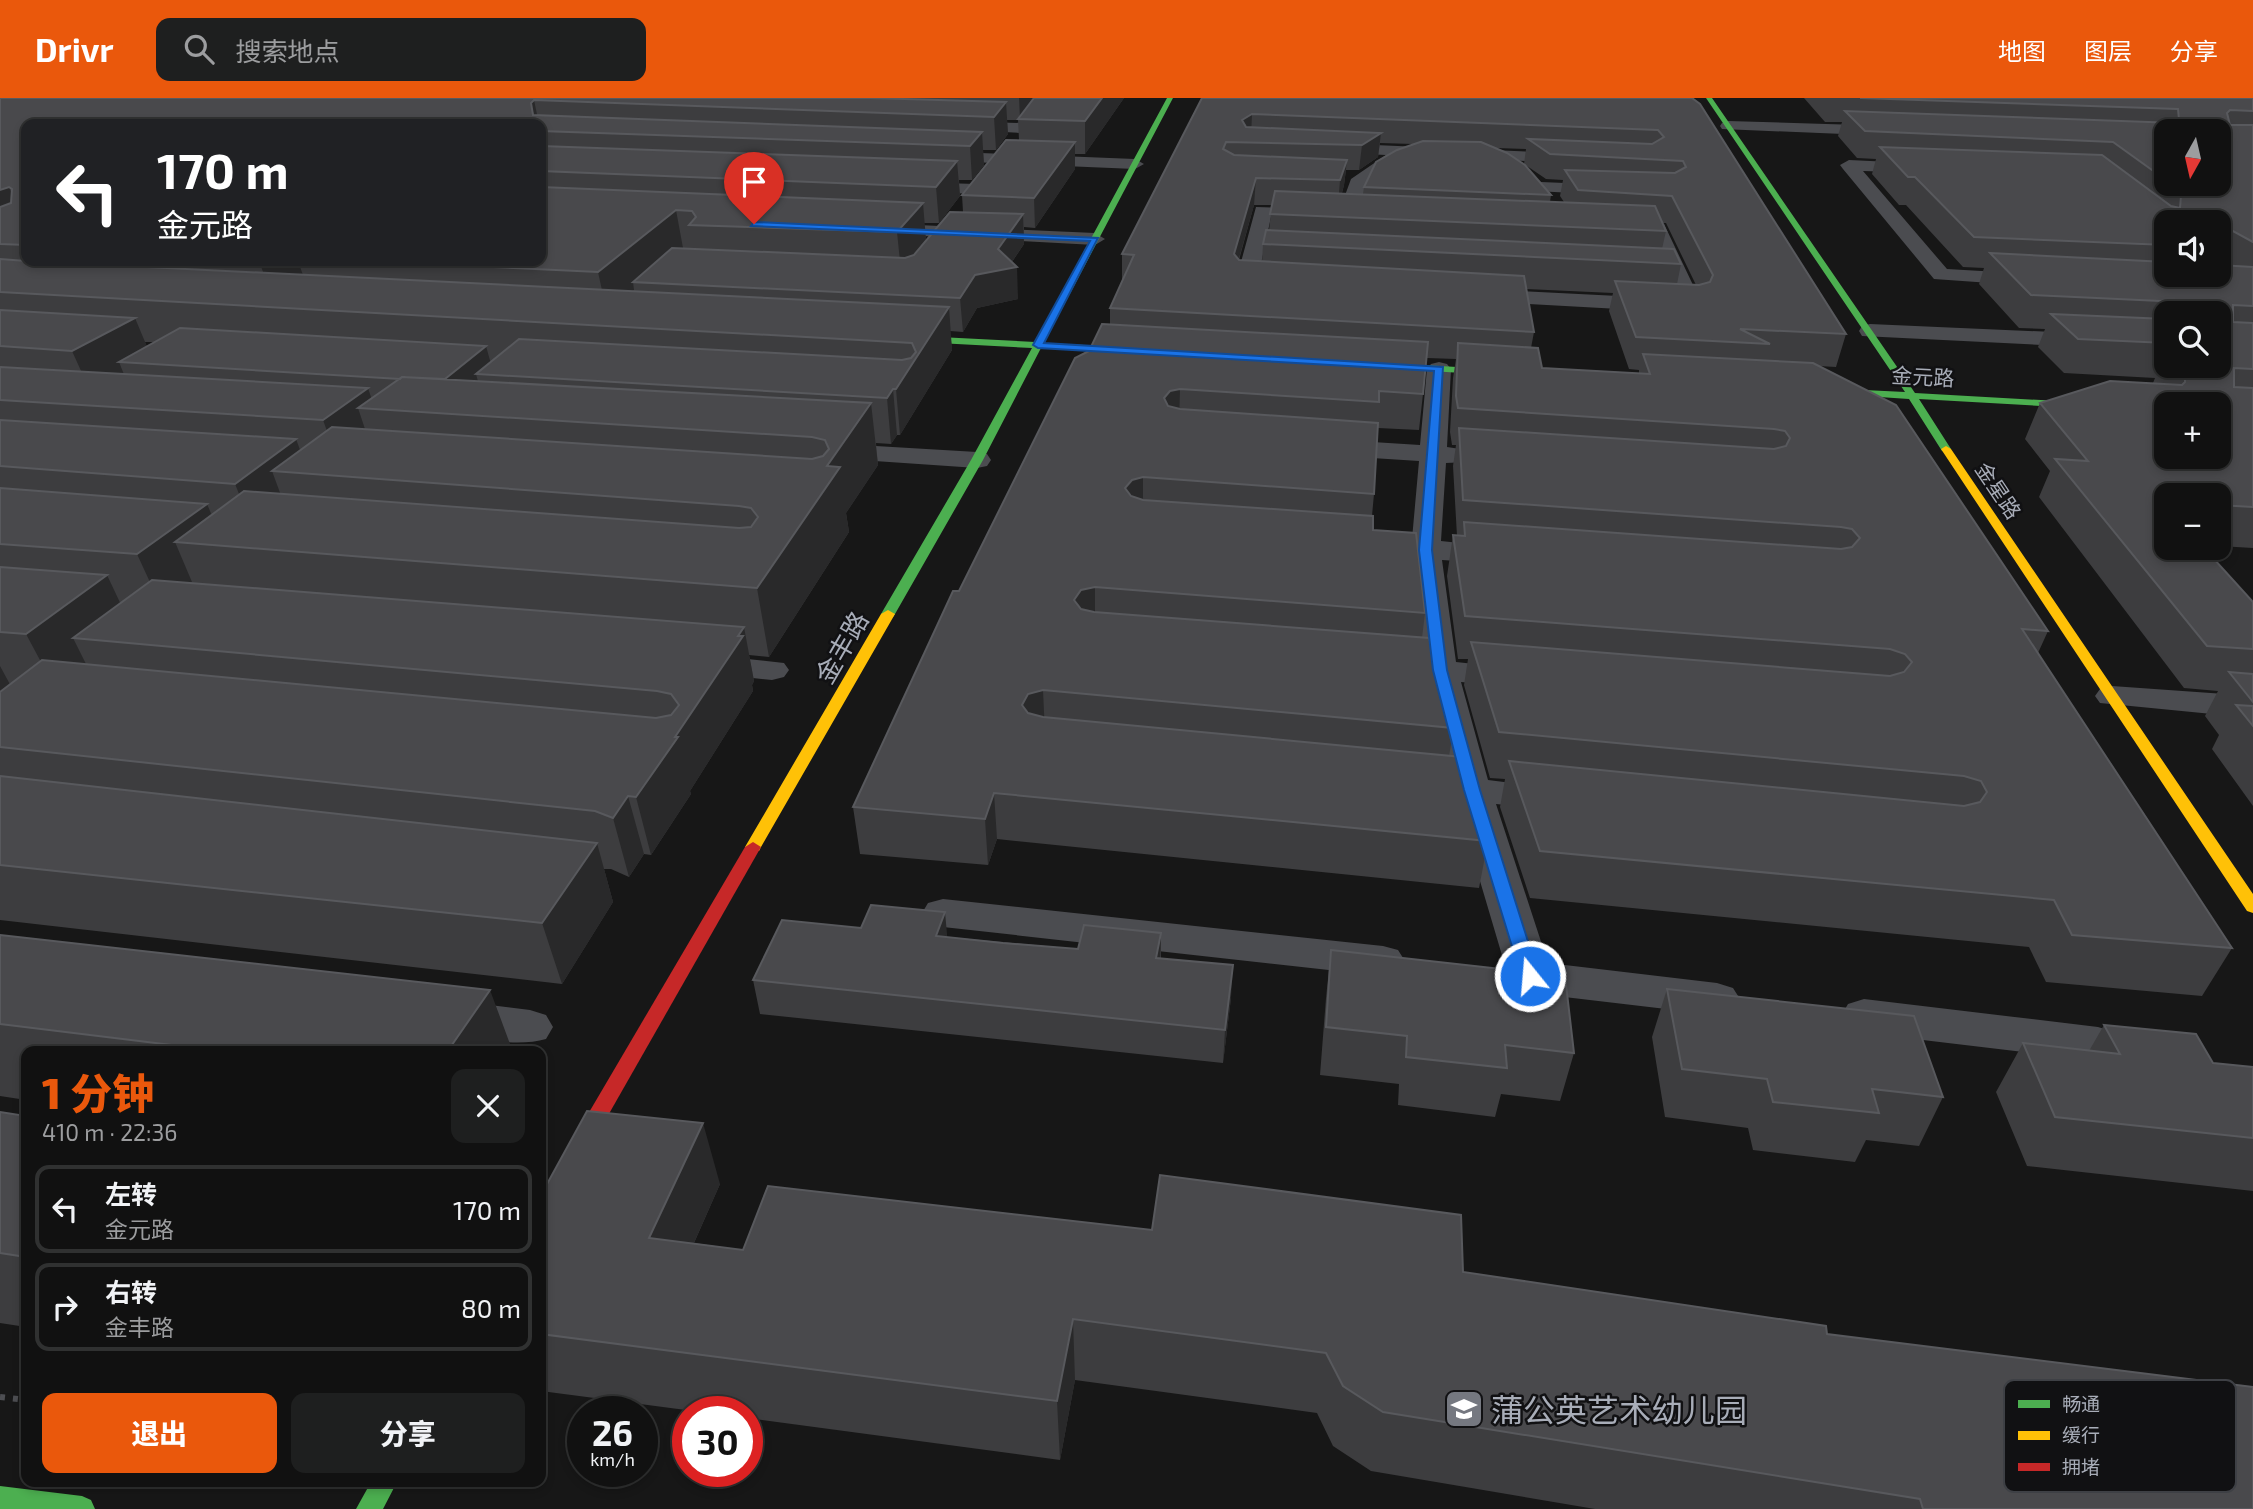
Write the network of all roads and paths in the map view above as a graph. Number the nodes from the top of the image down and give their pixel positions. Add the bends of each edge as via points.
1 (1170, 98) edge
2 (1710, 105) edge
3 (1035, 113) edge
4 (939, 125) edge
5 (1728, 126) junction
6 (1022, 128) junction
7 (1448, 130) edge
8 (1913, 132) edge
9 (1304, 147) edge
10 (1452, 152) junction
11 (918, 155) edge
12 (1000, 159) junction
13 (1591, 159) edge
14 (1135, 164) junction
15 (1953, 169) edge
16 (1337, 177) edge
17 (1363, 178) junction
18 (1532, 179) junction
19 (882, 186) edge
20 (977, 189) junction
21 (1630, 191) edge
22 (1347, 215) junction
23 (1566, 224) junction
24 (849, 228) edge
25 (944, 233) junction
26 (1095, 239) junction
27 (930, 252) edge
28 (1645, 262) edge
29 (1672, 263) junction
30 (2051, 281) edge
31 (1870, 331) junction
32 (887, 337) edge
33 (2154, 343) edge
34 (1038, 345) junction
35 (1163, 352) edge
36 (1356, 364) edge
37 (1439, 369) junction
38 (1522, 373) edge
39 (1800, 390) edge
40 (1911, 396) junction
41 (2154, 409) edge
42 (1299, 445) edge
43 (795, 449) edge
44 (1432, 454) junction
45 (1487, 458) edge
46 (977, 460) junction
47 (1331, 542) edge
48 (1426, 550) junction
49 (1536, 558) edge
50 (677, 661) edge
51 (1357, 663) edge
52 (772, 670) dead end
53 (1440, 670) junction
54 (1549, 679) edge
55 (2112, 696) junction
56 (2253, 707) edge
57 (1389, 782) edge
58 (1472, 790) junction
59 (1583, 801) edge
60 (2253, 907) edge
61 (943, 913) edge
62 (1421, 965) edge
63 (1475, 971) edge
64 (1530, 976) junction
65 (1752, 1003) edge
66 (1821, 1011) edge
67 (408, 1012) edge
68 (530, 1027) dead end
69 (2098, 1044) dead end
70 (546, 1204) edge
71 (0, 1397) edge
72 (21, 1399) edge
73 (382, 1487) edge
74 (0, 1498) edge
75 (82, 1509) edge
76 (369, 1509) edge

1 - 14 street, 金丰路
2 - 5 street, 金星路
3 - 6 street
4 - 6 street
5 - 8 street
5 - 31 street, 金星路
6 - 12 street
7 - 10 street
9 - 10 street
10 - 13 street
10 - 17 street via 1388,160
10 - 18 street via 1517,166
11 - 12 street
12 - 14 street
12 - 20 street
14 - 26 street, 金丰路
15 - 30 street via 1849,165 1941,275
16 - 17 street
17 - 22 street via 1357,183
18 - 21 street
18 - 23 street via 1549,194
19 - 20 street
20 - 25 street
22 - 23 street
22 - 29 street via 1263,211 1265,245 1245,284 1692,306
23 - 29 street via 1657,228
24 - 25 street
25 - 26 street
25 - 27 street
26 - 34 street, 金丰路
28 - 29 street
31 - 33 street
31 - 40 street, 金星路
32 - 34 street
34 - 35 street
34 - 46 street, 金丰路
36 - 37 street
37 - 38 street
37 - 44 street
39 - 40 street, 金元路
40 - 41 street, 金元路
40 - 55 street, 金星路
42 - 44 street
43 - 46 street
44 - 45 street
44 - 48 street
46 - 70 street, 金丰路
47 - 48 street
48 - 49 street
48 - 53 street
50 - 52 street
51 - 53 street
53 - 54 street
53 - 58 street
55 - 56 street
55 - 60 street, 金星路
57 - 58 street
58 - 59 street
58 - 64 street
61 - 62 street
63 - 64 street
64 - 65 street
66 - 69 street
67 - 68 street
71 - 72 path
73 - 76 street
74 - 75 street

